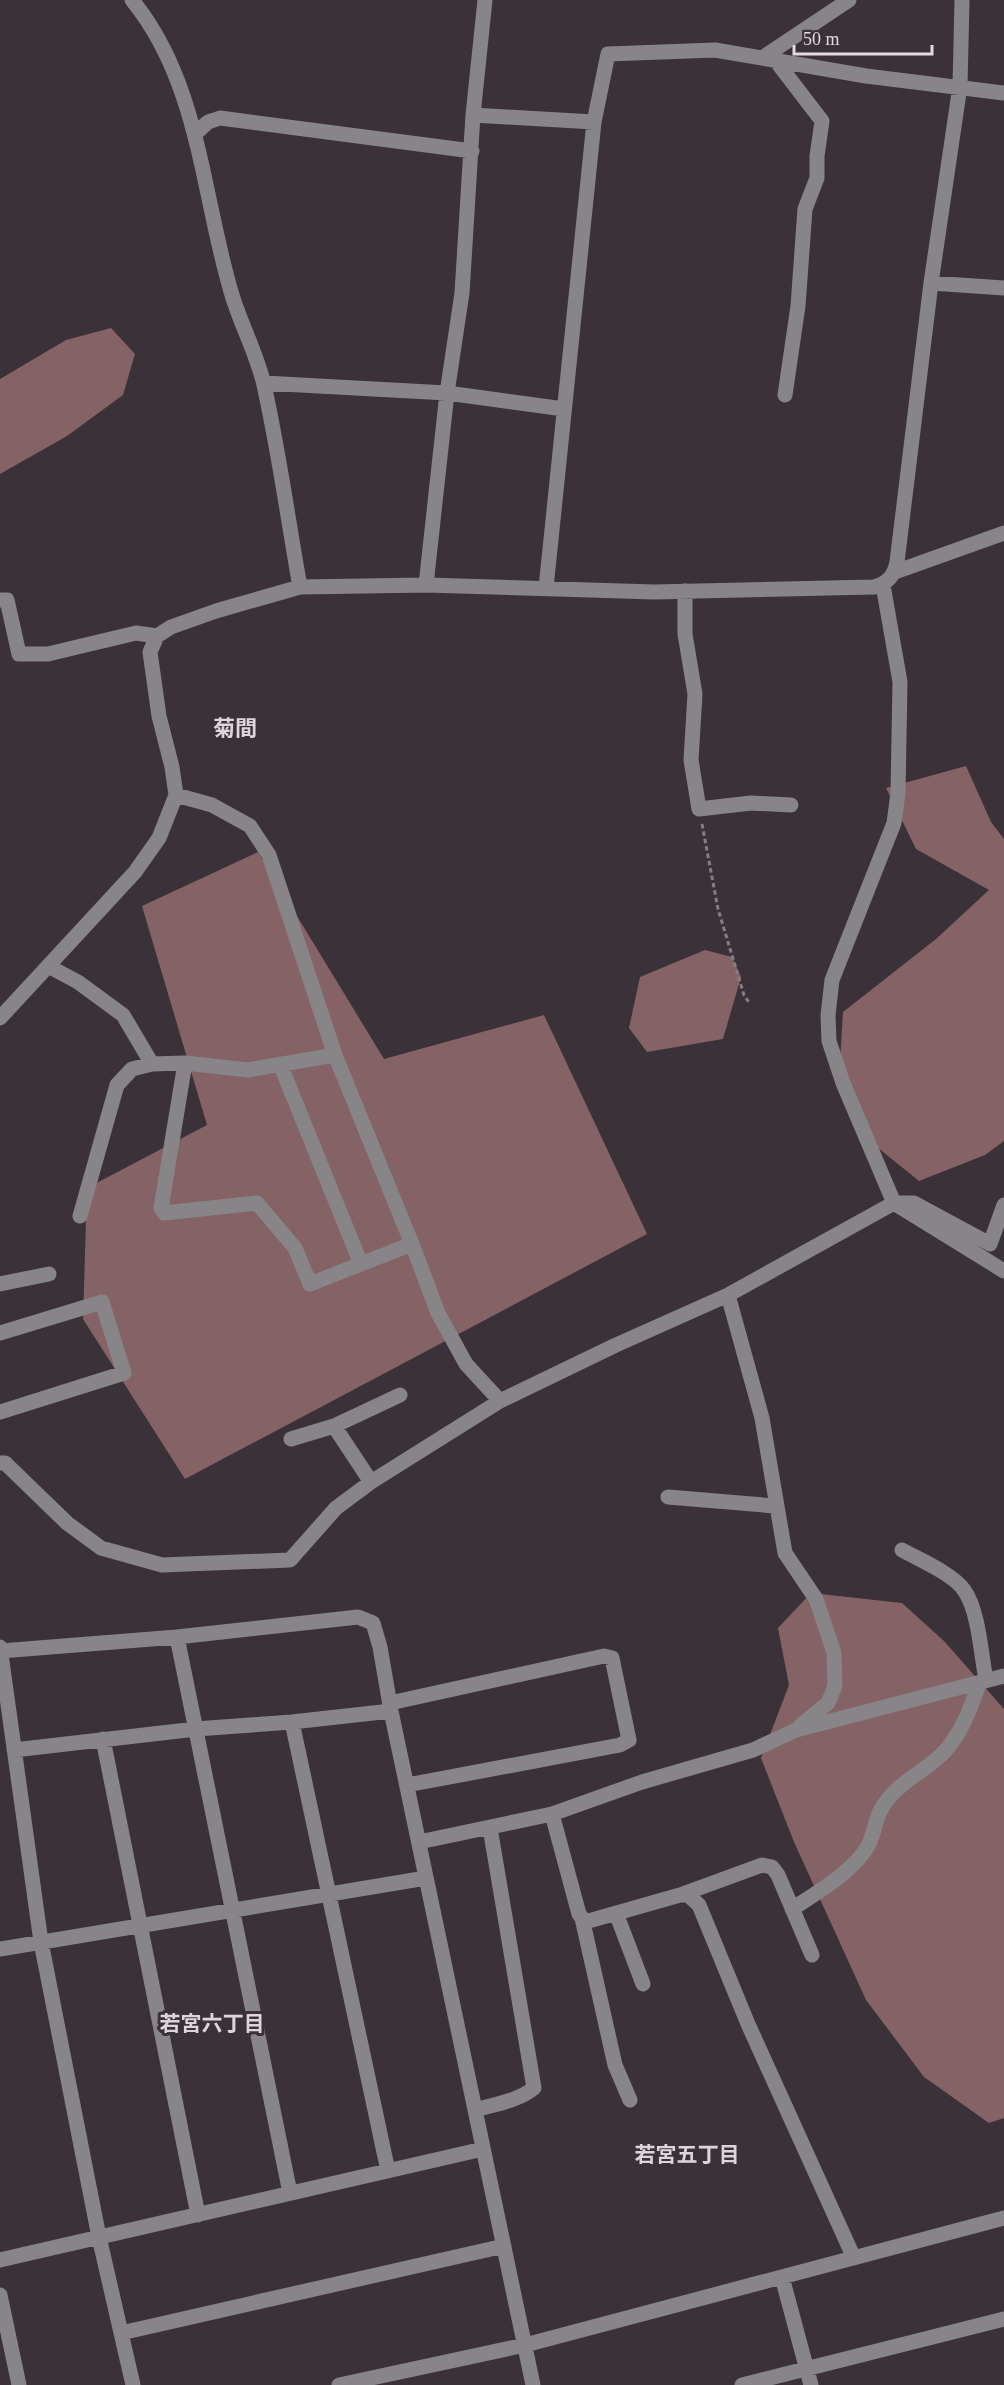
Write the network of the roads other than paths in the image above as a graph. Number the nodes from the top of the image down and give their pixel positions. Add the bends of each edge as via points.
1 (132, 0) edge
2 (485, 0) edge
3 (849, 0) edge
4 (962, 0) edge
5 (769, 59) junction
6 (960, 86) junction
7 (1004, 93) edge
8 (473, 115) junction
9 (594, 122) junction
10 (195, 134) junction
11 (472, 151) junction
12 (931, 283) junction
13 (1004, 288) edge
14 (264, 383) junction
15 (447, 393) junction
16 (784, 395) dead end
17 (564, 409) junction
18 (1004, 533) edge
19 (895, 572) junction
20 (426, 585) junction
21 (883, 585) junction
22 (300, 587) junction
23 (546, 588) junction
24 (685, 591) junction
25 (0, 600) edge
26 (157, 636) junction
27 (176, 795) junction
28 (791, 805) dead end
29 (48, 966) junction
30 (0, 1018) edge
31 (335, 1055) junction
32 (185, 1063) junction
33 (152, 1064) junction
34 (280, 1064) junction
35 (894, 1203) junction
36 (1004, 1205) edge
37 (80, 1216) dead end
38 (412, 1244) junction
39 (361, 1264) junction
40 (1004, 1271) edge
41 (49, 1274) dead end
42 (0, 1284) edge
43 (728, 1295) junction
44 (0, 1334) edge
45 (400, 1395) dead end
46 (500, 1401) junction
47 (0, 1412) edge
48 (334, 1426) junction
49 (291, 1439) dead end
50 (0, 1462) edge
51 (371, 1482) junction
52 (668, 1497) dead end
53 (775, 1506) junction
54 (902, 1550) dead end
55 (177, 1637) junction
56 (0, 1650) edge
57 (1004, 1676) edge
58 (983, 1681) junction
59 (391, 1707) junction
60 (292, 1722) junction
61 (196, 1729) junction
62 (796, 1730) junction
63 (103, 1739) junction
64 (14, 1750) junction
65 (407, 1785) junction
66 (552, 1814) junction
67 (490, 1828) junction
68 (419, 1842) junction
69 (426, 1878) junction
70 (329, 1894) junction
71 (680, 1895) junction
72 (792, 1909) junction
73 (233, 1910) junction
74 (616, 1913) junction
75 (582, 1918) junction
76 (140, 1926) junction
77 (41, 1942) junction
78 (0, 1949) edge
79 (812, 1955) dead end
80 (643, 1984) dead end
81 (630, 2100) dead end
82 (475, 2110) junction
83 (483, 2149) junction
84 (388, 2171) junction
85 (290, 2193) junction
86 (198, 2215) junction
87 (1004, 2218) edge
88 (99, 2238) junction
89 (504, 2246) junction
90 (854, 2258) junction
91 (0, 2260) edge
92 (782, 2277) junction
93 (0, 2295) edge
94 (1004, 2319) edge
95 (3, 2326) edge
96 (121, 2333) junction
97 (525, 2345) junction
98 (806, 2369) junction
99 (19, 2385) edge
100 (133, 2385) edge
101 (339, 2385) edge
102 (533, 2385) edge
103 (742, 2385) edge
104 (811, 2385) edge

1 - 10 street via 150,23 177,81
2 - 8 street
3 - 5 street
4 - 6 street
5 - 6 street via 867,76
5 - 9 street via 715,50 608,54
5 - 16 street via 822,121 817,178 805,209 798,306
6 - 7 street
6 - 12 street
8 - 9 street
8 - 11 street
9 - 17 street
10 - 11 street via 208,122 220,118
10 - 14 street via 232,294
11 - 15 street via 462,293
12 - 13 street
12 - 19 street
14 - 15 street
14 - 22 street
15 - 17 street
15 - 20 street
17 - 23 street
18 - 19 street
19 - 21 street
20 - 22 street
20 - 23 street
21 - 24 street
21 - 35 street via 900,682 898,793 894,824 832,980 828,1015 829,1041 843,1083
22 - 26 street via 216,611
23 - 24 street
24 - 28 street via 685,634 695,694 691,760 699,809 751,803
25 - 26 street via 6,600 19,654 48,654 136,633
26 - 27 street via 150,652
27 - 29 street via 159,838 135,872
27 - 31 street via 212,805 250,826 269,855
29 - 30 street
29 - 33 street via 78,982 123,1015
31 - 34 street
31 - 38 street
32 - 33 street
32 - 34 street via 248,1070
32 - 39 street via 161,1208 164,1213 257,1203 295,1248 310,1284
33 - 37 street via 132,1069 117,1085
34 - 39 street
35 - 36 street via 914,1203 990,1244
35 - 40 street
35 - 43 street
38 - 39 street
38 - 46 street via 438,1313 466,1364
41 - 42 street
43 - 46 street
43 - 53 street via 762,1418
44 - 47 street via 102,1302 123,1373
45 - 48 street
46 - 51 street
48 - 49 street
48 - 51 street
50 - 51 street via 67,1523 102,1548 162,1564 290,1560 336,1508
52 - 53 street
53 - 62 street via 785,1553 816,1599 834,1653 836,1686 828,1703
54 - 58 street via 963,1588 975,1622
55 - 56 street
55 - 59 street via 358,1617 373,1623
55 - 61 street
56 - 64 street
57 - 58 street
58 - 62 street
58 - 72 street via 965,1723 945,1752 896,1789 879,1810 868,1845 832,1883
59 - 60 street
59 - 65 street
59 - 65 street via 604,1656 612,1658 629,1740 620,1745
60 - 61 street
60 - 70 street
61 - 63 street
61 - 73 street
62 - 66 street via 753,1750 679,1770
63 - 64 street
63 - 76 street
64 - 77 street
65 - 68 street
66 - 67 street
66 - 75 street
67 - 68 street
67 - 82 street via 534,2088 511,2100
68 - 69 street
69 - 70 street
69 - 82 street
70 - 73 street
70 - 84 street
71 - 72 street via 762,1865 772,1867 778,1875
71 - 74 street
71 - 90 street via 699,1905
72 - 79 street
73 - 76 street
73 - 85 street
74 - 75 street via 585,1922
74 - 80 street
75 - 81 street via 615,2065
76 - 77 street
76 - 86 street
77 - 78 street
77 - 88 street
82 - 83 street
83 - 84 street
83 - 89 street
84 - 85 street
85 - 86 street
86 - 88 street
87 - 90 street
88 - 91 street
88 - 96 street
89 - 96 street
89 - 97 street
90 - 92 street
92 - 97 street
92 - 98 street
93 - 95 street
94 - 98 street
95 - 99 street
96 - 100 street
97 - 101 street
97 - 102 street
98 - 103 street
98 - 104 street

